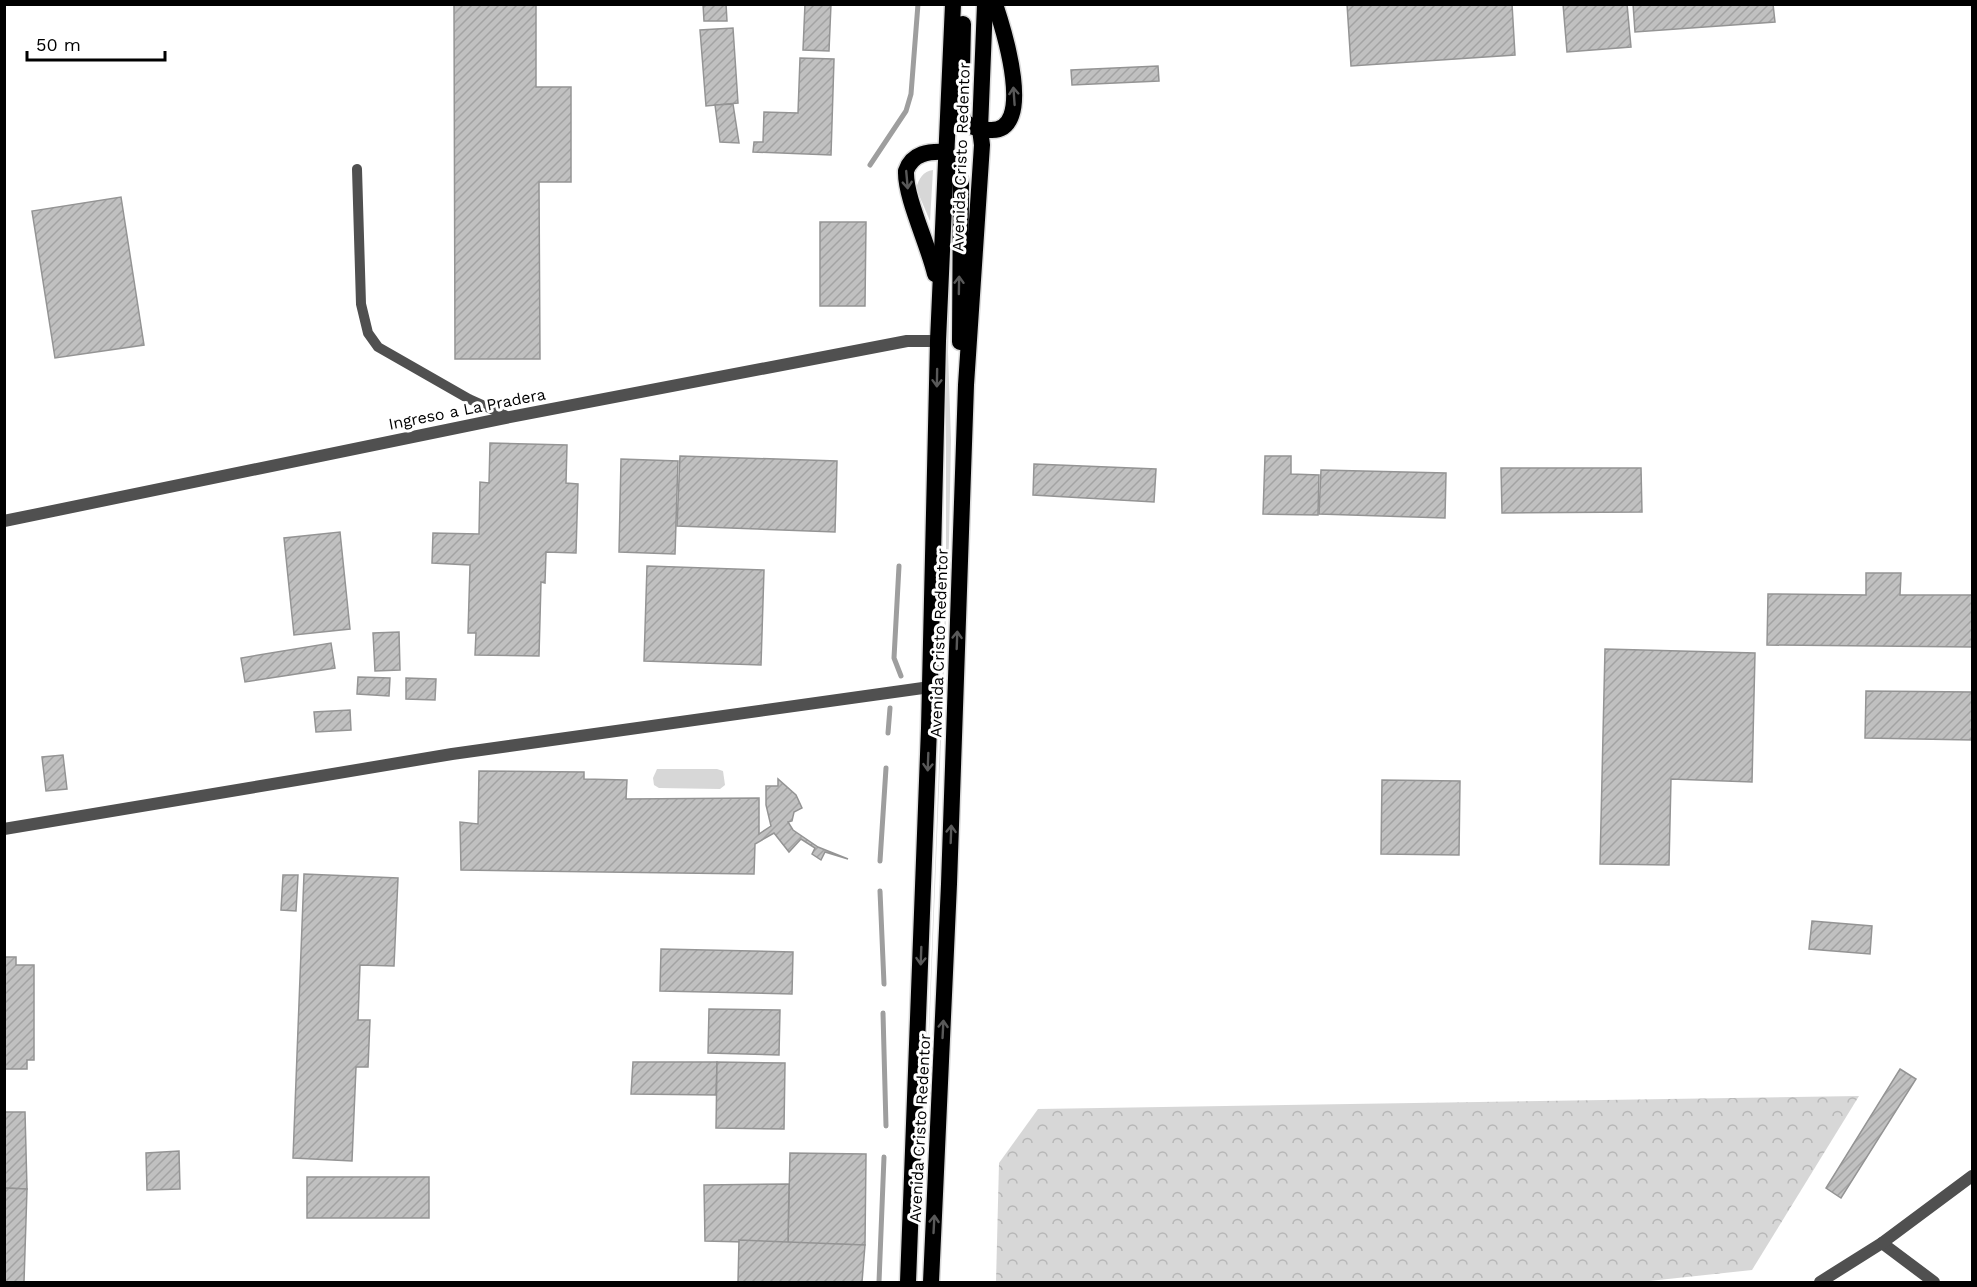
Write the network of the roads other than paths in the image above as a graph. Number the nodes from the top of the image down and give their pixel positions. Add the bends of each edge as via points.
1 (953, 4) edge
2 (963, 4) edge
3 (985, 4) edge
4 (995, 4) edge
5 (980, 129) junction
6 (946, 152) junction
7 (357, 169) dead end
8 (940, 296) junction
9 (938, 341) junction
10 (966, 385) junction
11 (509, 417) junction
12 (4, 521) edge
13 (930, 687) junction
14 (4, 829) edge
15 (1972, 1176) edge
16 (1882, 1243) junction
17 (908, 1282) edge
18 (931, 1282) edge
19 (1820, 1282) edge
20 (1934, 1282) edge

1 - 6 highway, Avenida Cristo Redentor
2 - 5 highway via 961,117 969,126
3 - 5 highway, Avenida Cristo Redentor
5 -> 4 highway via 1003,126 1012,117 1015,105
5 - 10 highway, Avenida Cristo Redentor
6 - 8 highway, Avenida Cristo Redentor
6 -> 8 highway via 916,156 906,177
10 -> 6 highway via 958,330 962,183 957,163
7 - 11 lane via 361,304 368,333 378,346 469,399
8 - 9 highway, Avenida Cristo Redentor
9 - 11 street, Ingreso a La Pradera via 907,341
9 -> 13 highway, Avenida Cristo Redentor
18 -> 10 highway, Avenida Cristo Redentor via 950,873
11 - 12 street, Ingreso a La Pradera
13 - 14 street via 463,753
13 -> 17 highway, Avenida Cristo Redentor
15 - 16 street
16 - 19 street
16 - 20 street

